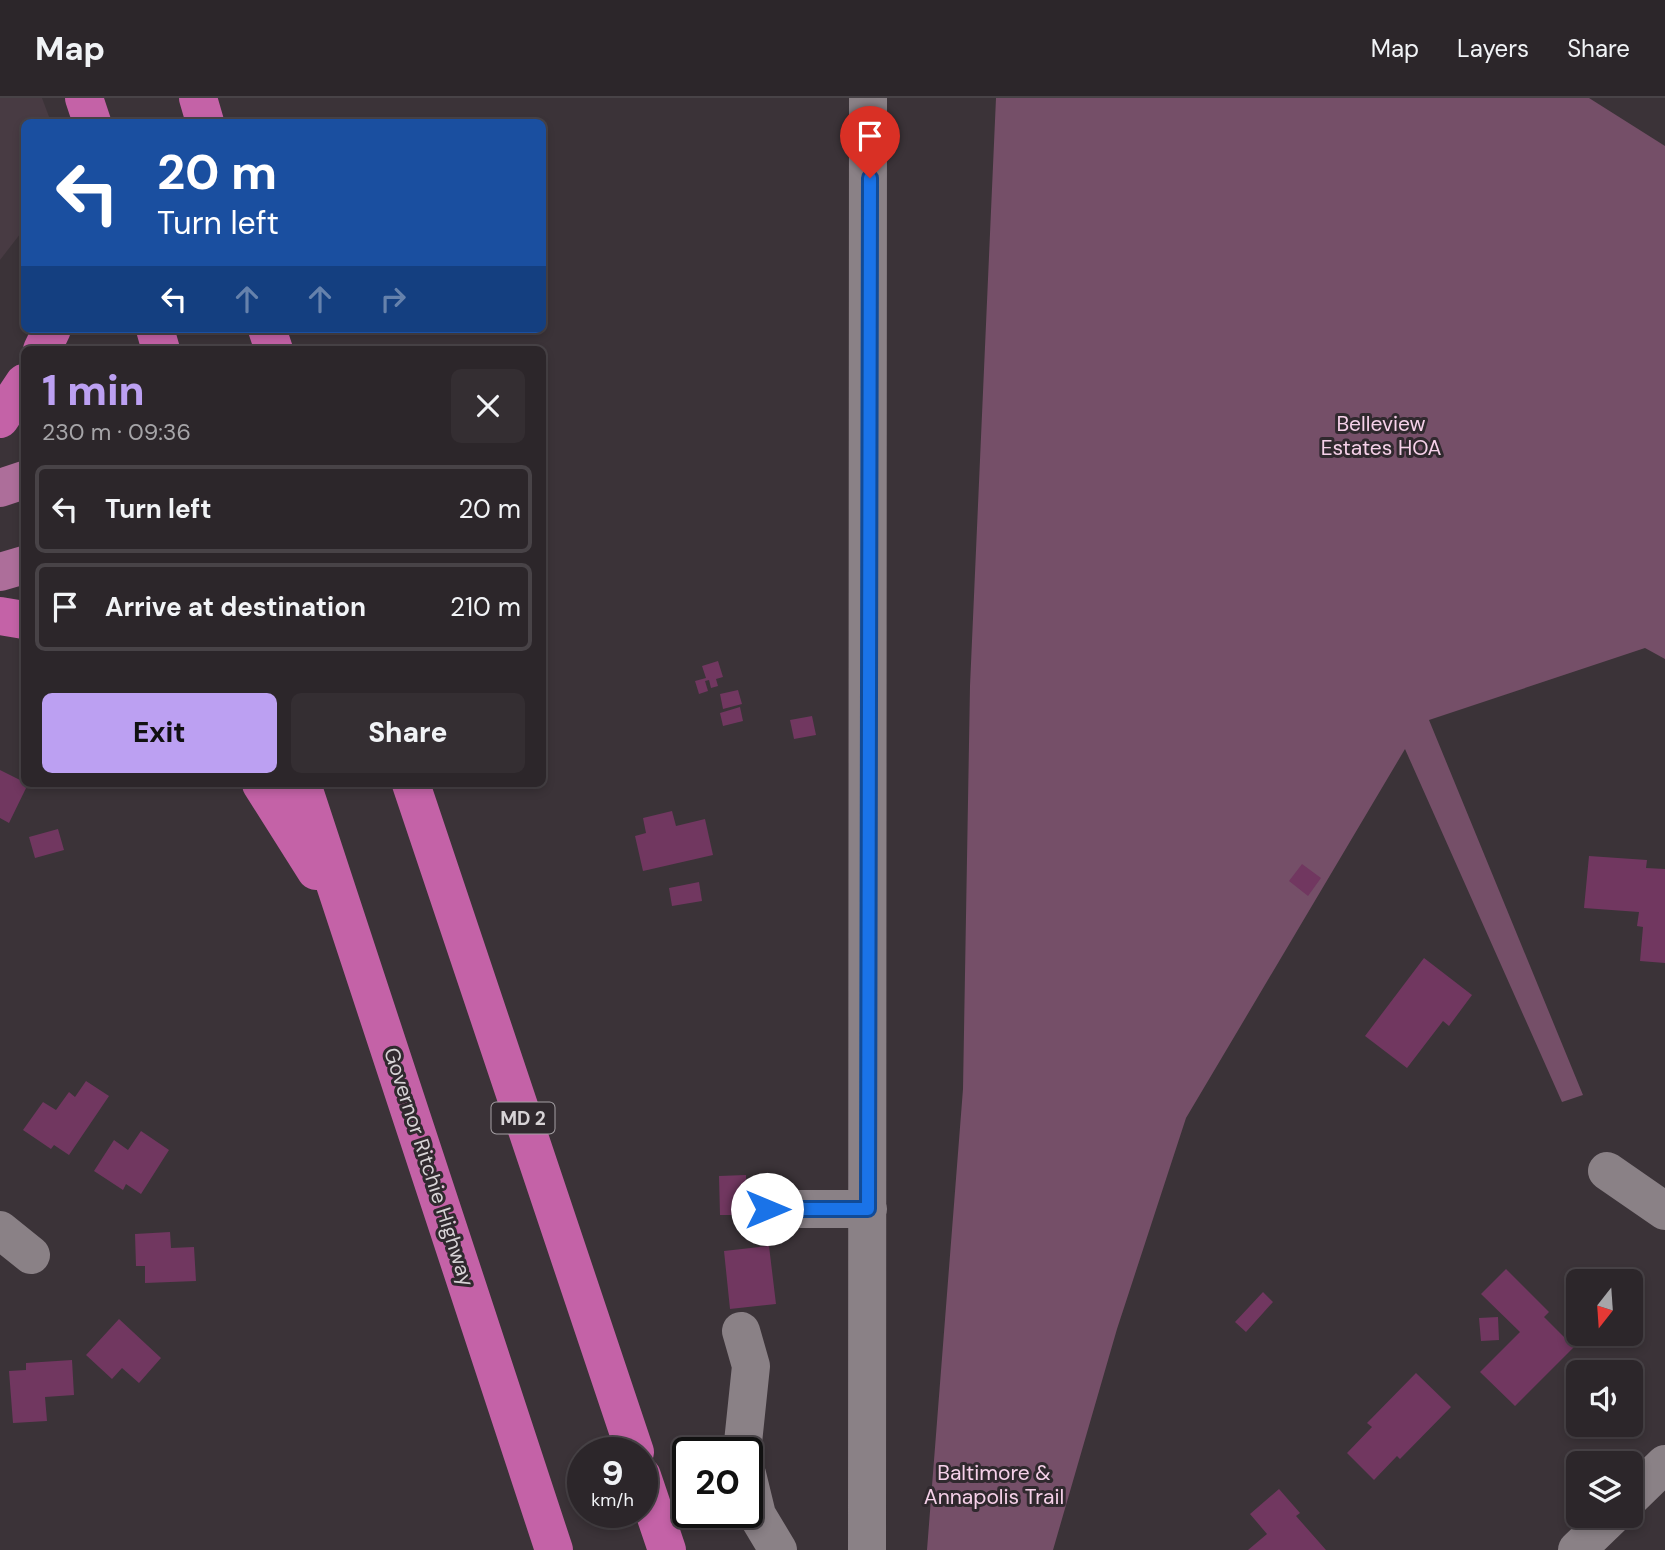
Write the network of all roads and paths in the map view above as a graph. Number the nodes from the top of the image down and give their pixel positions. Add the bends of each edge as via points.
1 (84, 98) edge
2 (198, 98) edge
3 (869, 98) edge
4 (91, 119) edge
5 (204, 119) edge
6 (21, 388) edge
7 (0, 419) edge
8 (21, 481) edge
9 (0, 488) edge
10 (21, 566) edge
11 (0, 572) edge
12 (0, 616) edge
13 (21, 620) edge
14 (263, 787) edge
15 (303, 787) edge
16 (412, 787) edge
17 (348, 923) junction
18 (1607, 1171) dead end
19 (767, 1209) dead end
20 (868, 1209) junction
21 (1665, 1211) edge
22 (0, 1230) edge
23 (31, 1255) dead end
24 (741, 1331) dead end
25 (630, 1437) edge
26 (744, 1437) edge
27 (1665, 1464) edge
28 (1643, 1485) edge
29 (658, 1523) edge
30 (763, 1525) edge
31 (1600, 1528) edge
32 (554, 1550) edge
33 (667, 1550) edge
34 (778, 1550) edge
35 (867, 1550) edge
36 (1577, 1550) edge

1 - 4 highway
2 - 5 highway
3 - 20 street
6 - 7 highway
8 - 9 main road
10 - 11 main road
12 - 13 highway
14 - 17 highway
15 - 17 highway, Governor Ritchie Highway
16 - 25 highway, MD 2
17 - 32 highway, Governor Ritchie Highway
18 - 21 street
19 - 20 street
20 - 35 street
22 - 23 street
24 - 26 street via 751,1366
27 - 28 street
29 - 33 highway
30 - 34 street
31 - 36 street

